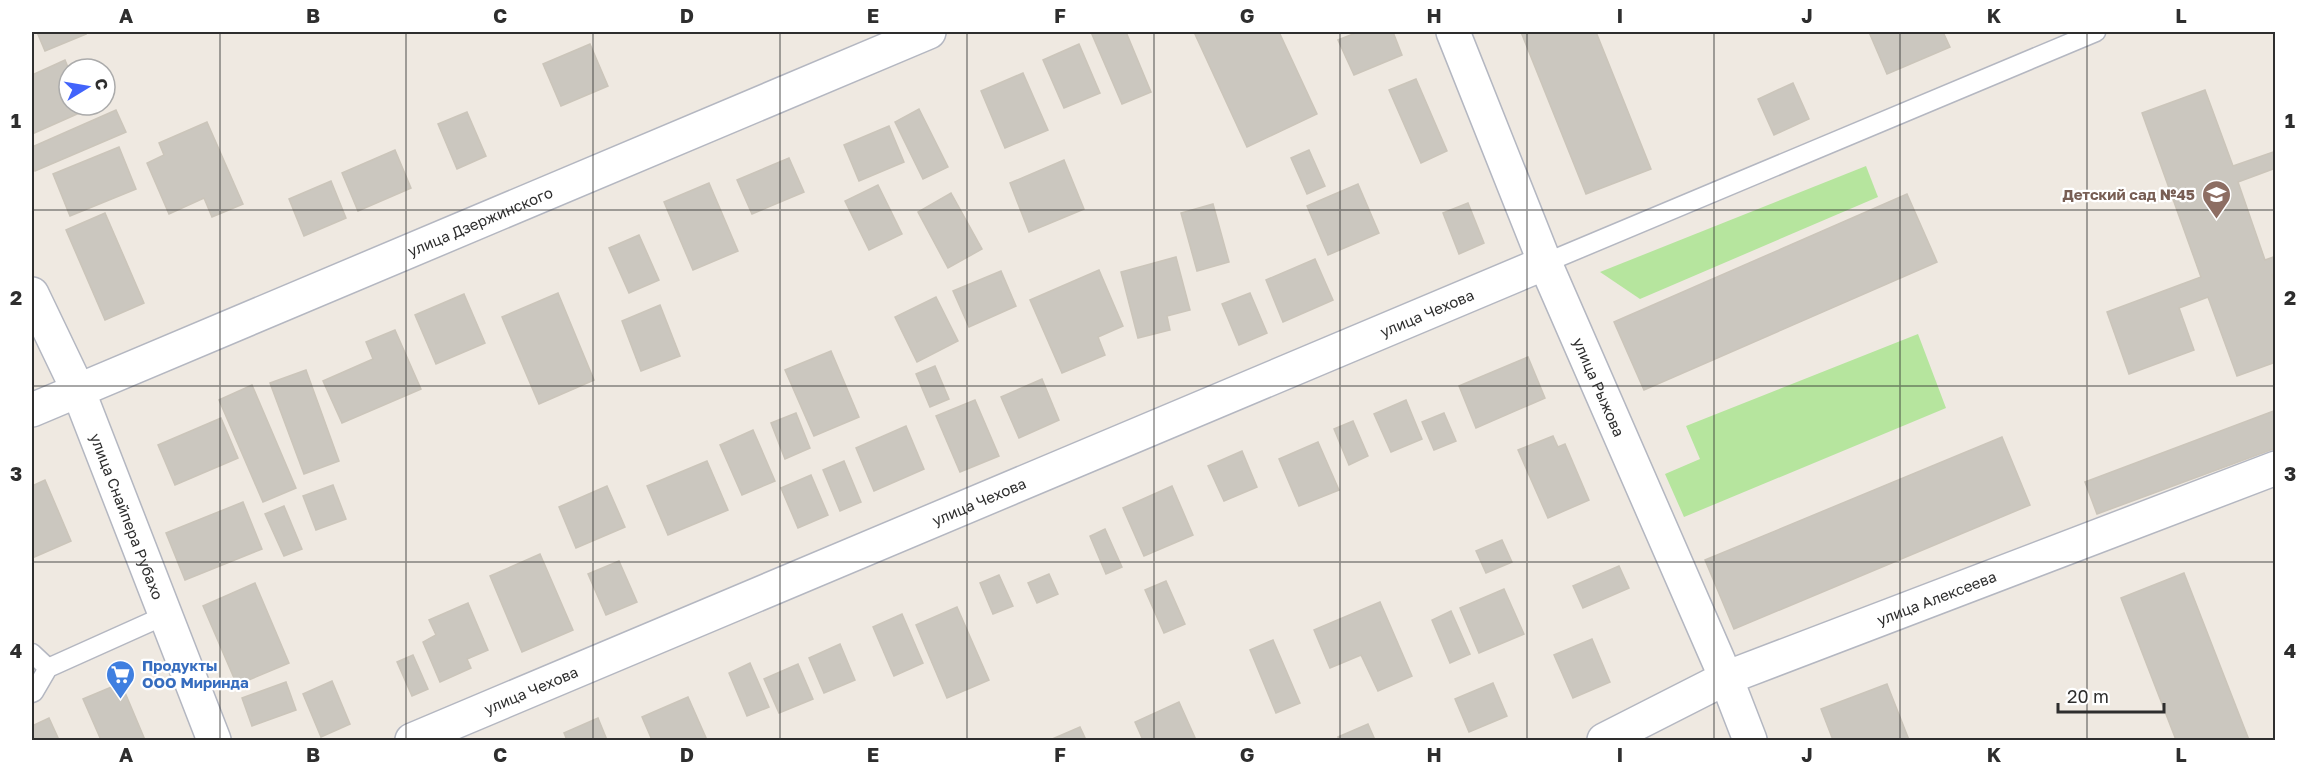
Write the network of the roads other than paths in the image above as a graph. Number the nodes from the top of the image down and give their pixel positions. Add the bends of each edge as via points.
1 (929, 32) edge
2 (1453, 32) edge
3 (2096, 32) edge
4 (1545, 262) junction
5 (32, 294) edge
6 (78, 390) junction
7 (32, 410) edge
8 (2276, 468) edge
9 (166, 615) junction
10 (32, 653) edge
11 (48, 668) junction
12 (1726, 678) junction
13 (32, 693) edge
14 (214, 741) edge
15 (412, 741) edge
16 (1604, 741) edge
17 (1750, 741) edge

1 - 6 street, улица Дзержинского
2 - 4 street, улица Рыжова
3 - 4 lane
4 - 12 street, улица Рыжова
4 - 15 street, улица Чехова
5 - 6 street, улица Снайпера Рубахо
6 - 7 street, улица Дзержинского
6 - 9 street, улица Снайпера Рубахо
8 - 12 street, улица Алексеева
9 - 11 lane
9 - 14 street, улица Снайпера Рубахо
10 - 11 lane
11 - 13 lane
12 - 16 street, улица Алексеева
12 - 17 street, улица Рыжова

